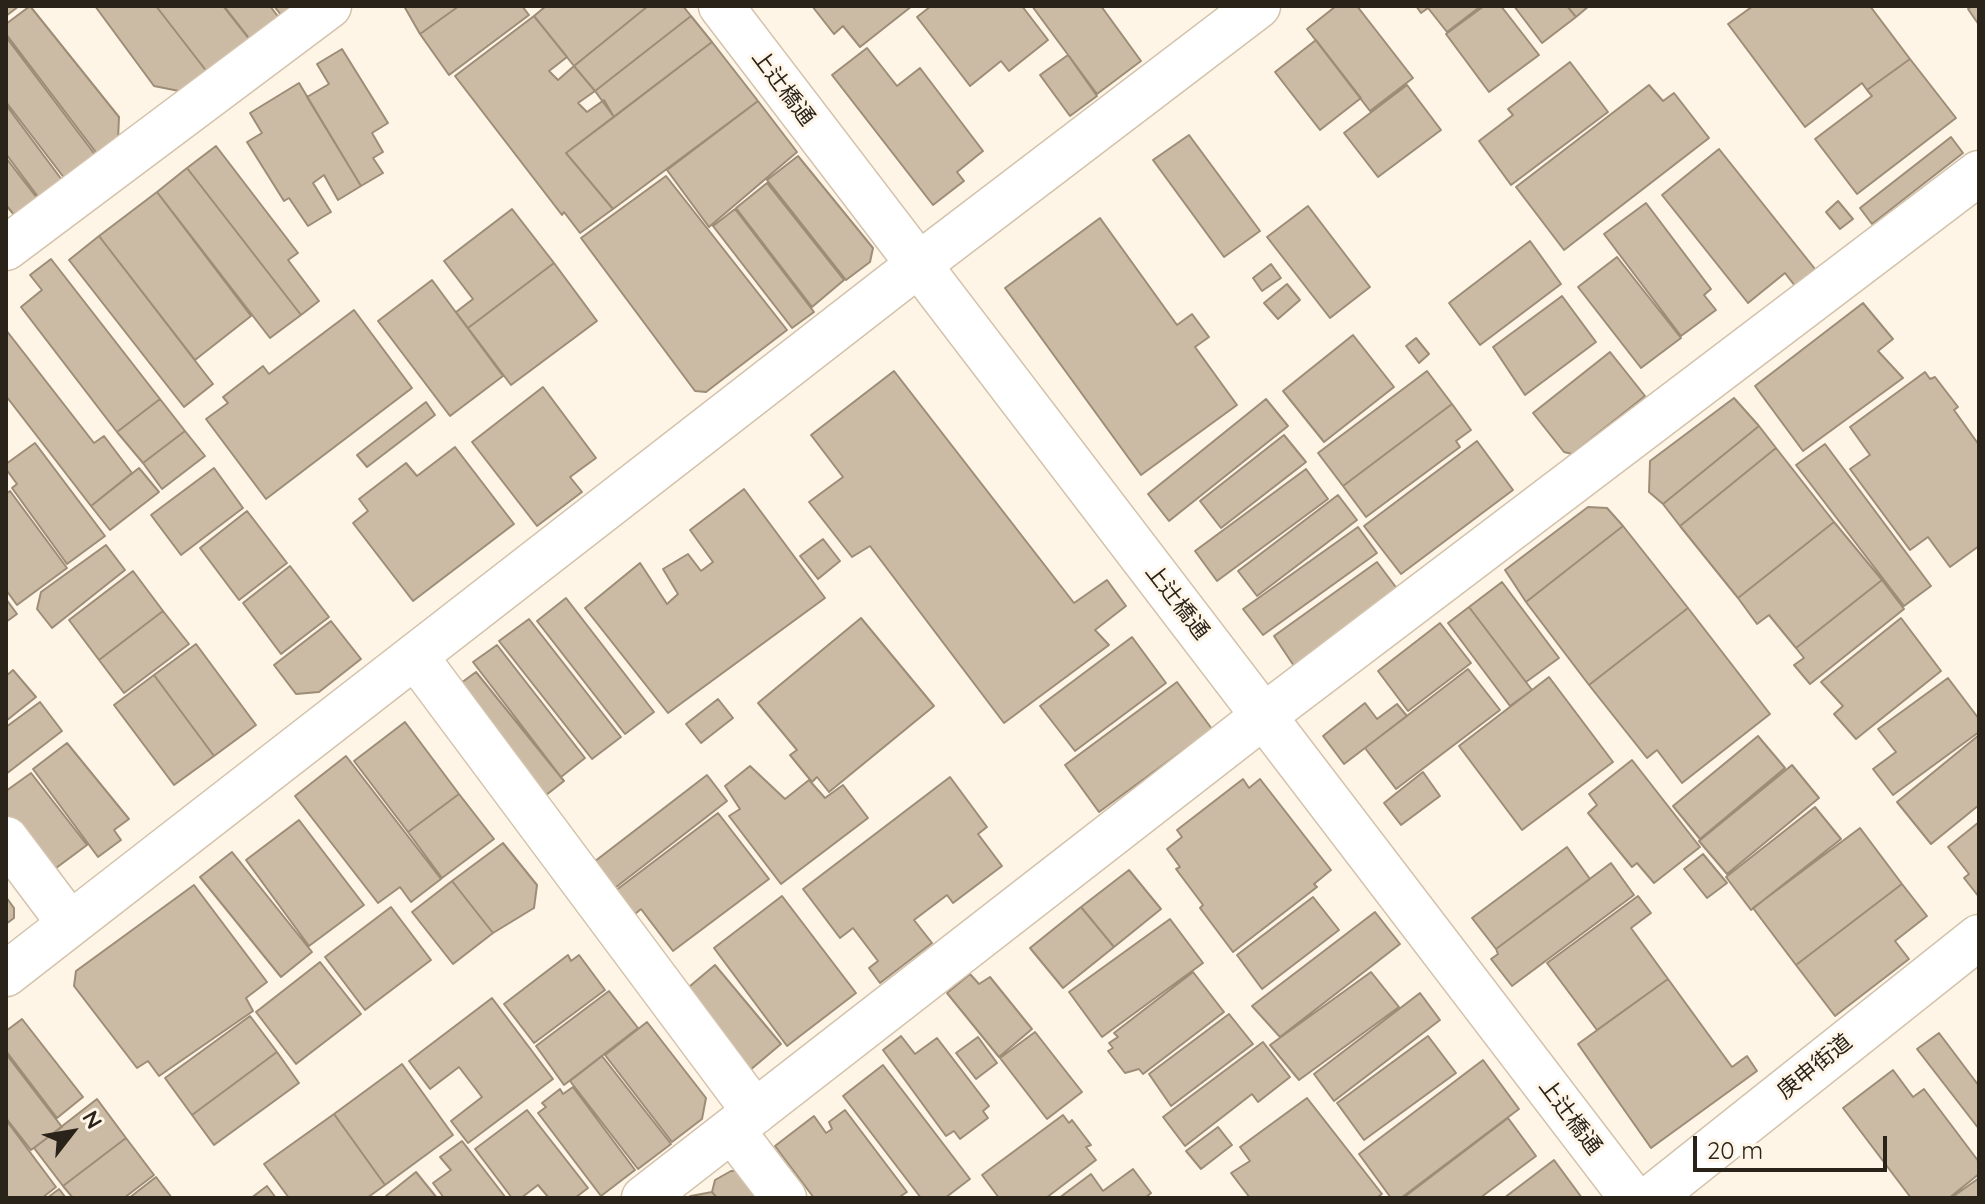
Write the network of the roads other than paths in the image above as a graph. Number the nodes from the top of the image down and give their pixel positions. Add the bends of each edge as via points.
1 (329, 6) edge
2 (721, 6) edge
3 (1258, 6) edge
4 (1979, 173) edge
5 (6, 248) edge
6 (917, 266) junction
7 (415, 656) junction
8 (1265, 715) junction
9 (6, 839) edge
10 (70, 924) junction
11 (1979, 937) edge
12 (6, 974) edge
13 (743, 1121) junction
14 (644, 1198) edge
15 (784, 1198) edge
16 (1632, 1198) edge
17 (1651, 1198) edge

1 - 5 street
2 - 6 street, 上辻橋通
3 - 6 street
4 - 8 street
6 - 7 street
6 - 8 street, 上辻橋通
7 - 10 street
7 - 13 street
8 - 13 street
8 - 16 street, 上辻橋通
9 - 10 street
10 - 12 street
11 - 17 street, 庚申街道
13 - 14 street
13 - 15 street

